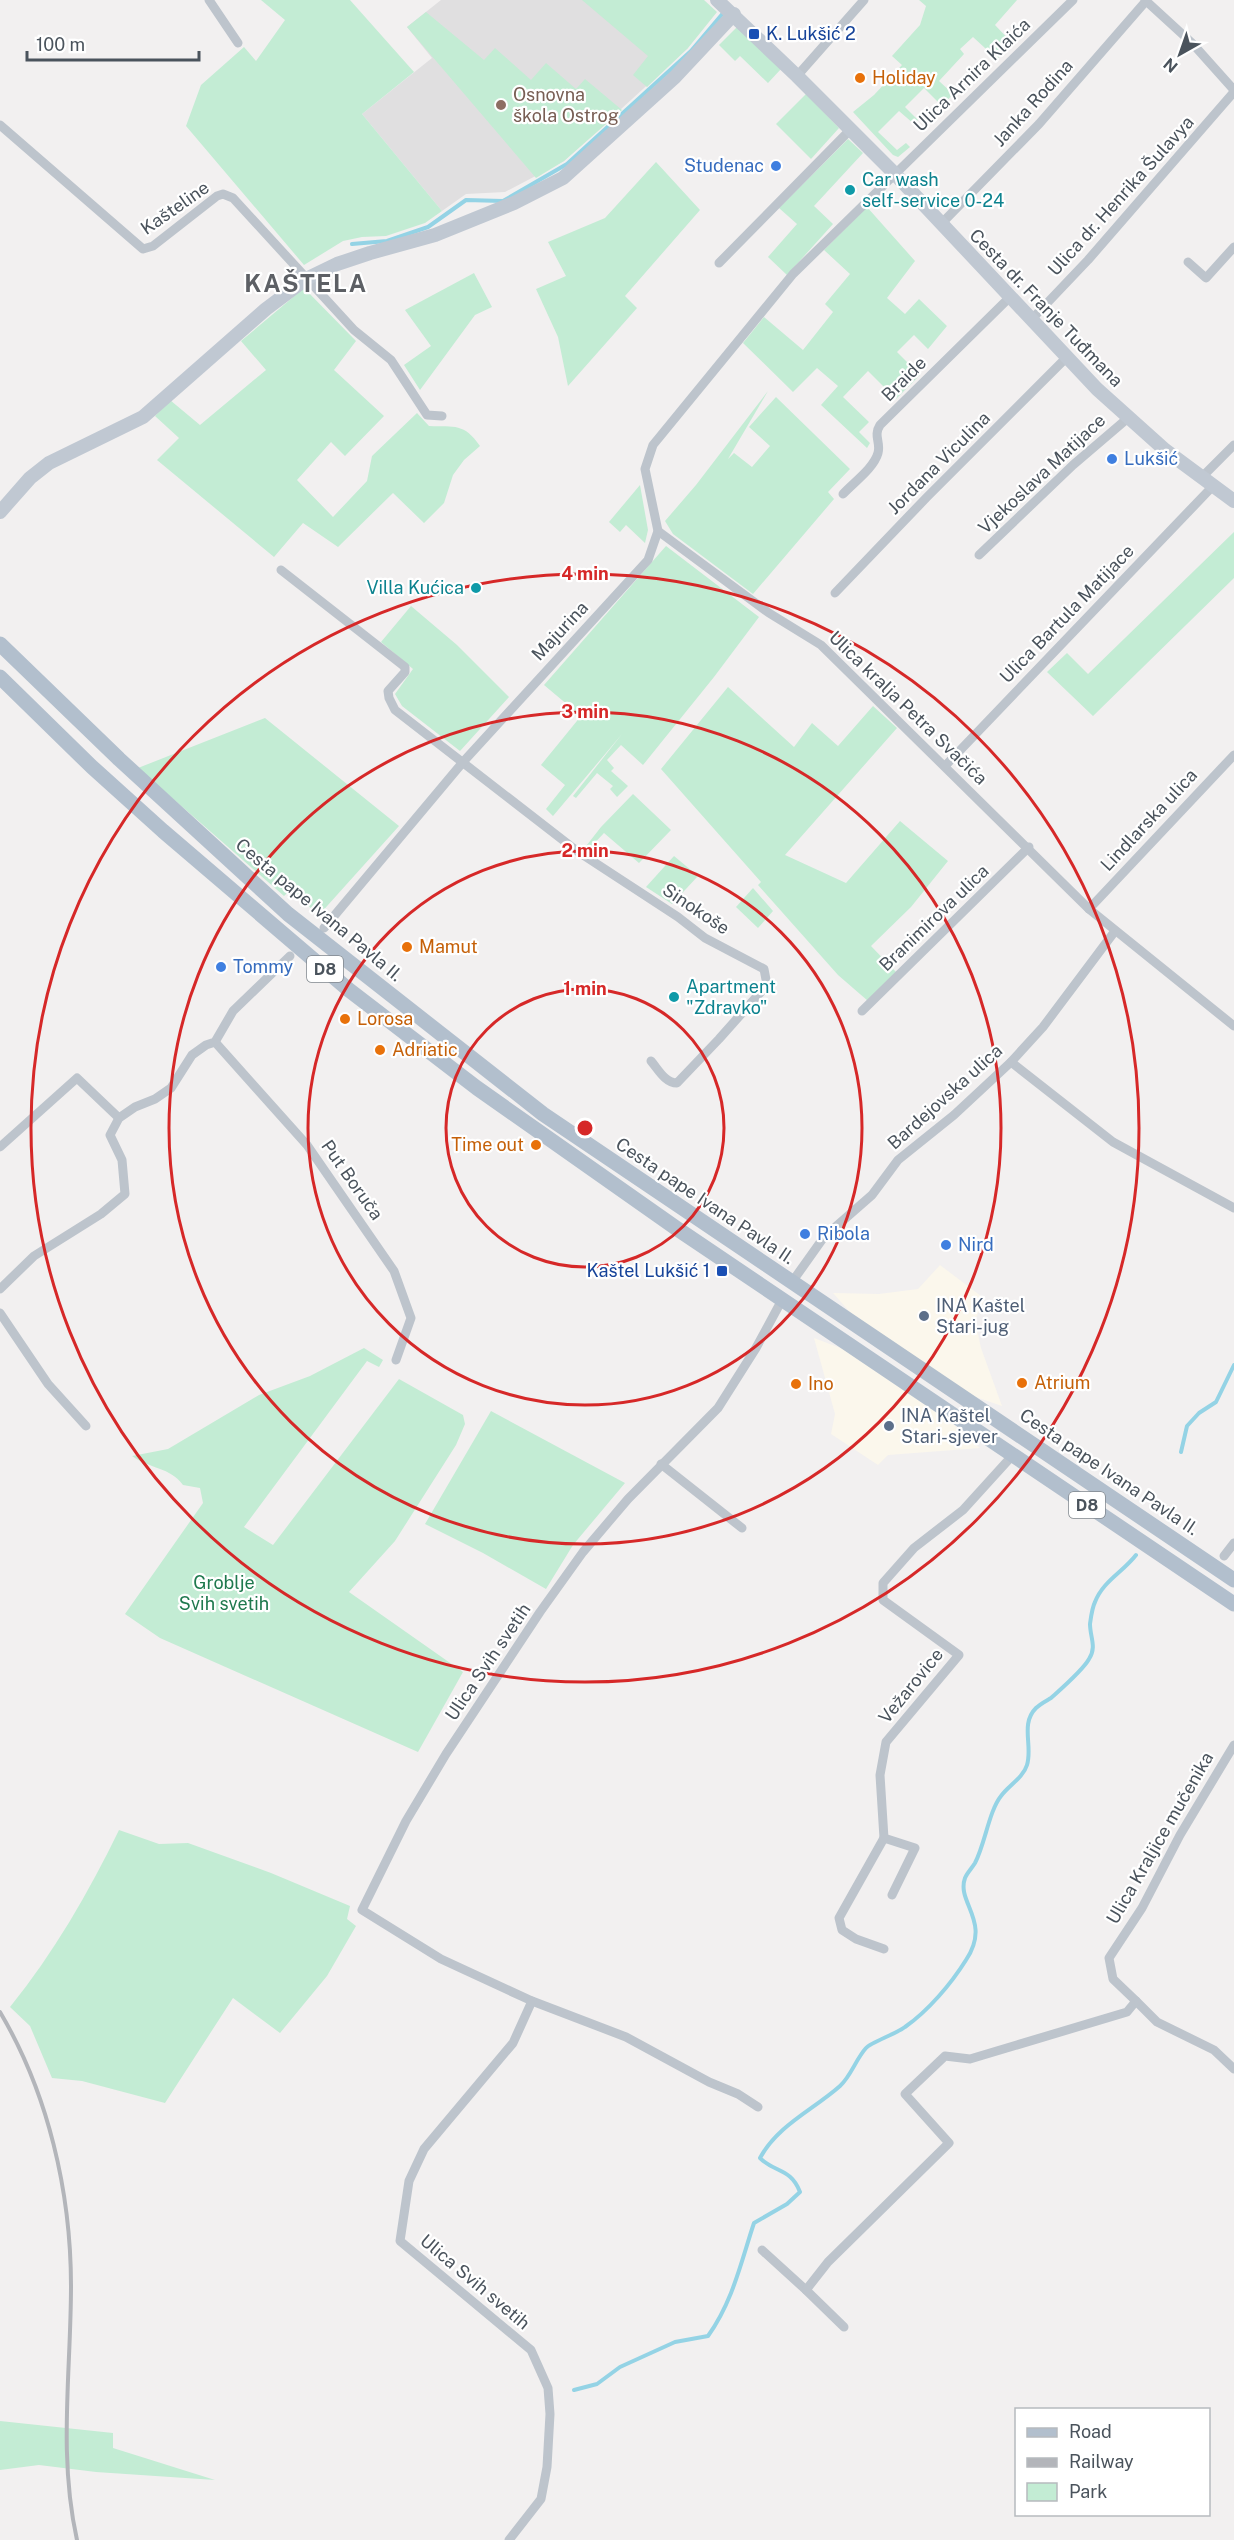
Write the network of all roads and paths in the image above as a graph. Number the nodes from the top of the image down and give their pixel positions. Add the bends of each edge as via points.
1 (209, 0) edge
2 (717, 0) edge
3 (864, 0) edge
4 (1073, 0) edge
5 (1145, 1) edge
6 (734, 14) junction
7 (238, 43) dead end
8 (797, 76) junction
9 (1234, 91) edge
10 (0, 125) edge
11 (850, 130) junction
12 (894, 173) junction
13 (941, 224) junction
14 (1234, 247) edge
15 (1188, 262) dead end
16 (719, 263) dead end
17 (306, 279) junction
18 (1010, 297) junction
19 (1031, 320) junction
20 (1067, 357) junction
21 (442, 416) dead end
22 (1128, 418) junction
23 (1234, 445) edge
24 (1208, 481) junction
25 (843, 494) dead end
26 (1234, 501) edge
27 (0, 512) edge
28 (658, 531) junction
29 (979, 555) dead end
30 (281, 570) dead end
31 (835, 593) dead end
32 (0, 631) edge
33 (0, 644) edge
34 (18, 662) junction
35 (0, 677) edge
36 (1234, 755) edge
37 (463, 762) junction
38 (945, 766) junction
39 (1029, 847) junction
40 (1089, 909) junction
41 (324, 928) dead end
42 (1115, 931) junction
43 (290, 956) dead end
44 (862, 1011) dead end
45 (1234, 1026) edge
46 (215, 1042) junction
47 (651, 1061) dead end
48 (1011, 1062) junction
49 (119, 1118) junction
50 (0, 1147) edge
51 (1234, 1208) edge
52 (792, 1282) junction
53 (0, 1289) edge
54 (783, 1298) junction
55 (0, 1313) edge
56 (396, 1360) dead end
57 (86, 1426) dead end
58 (1012, 1456) junction
59 (661, 1464) junction
60 (742, 1528) dead end
61 (1234, 1543) edge
62 (1224, 1556) dead end
63 (1234, 1580) edge
64 (1234, 1604) edge
65 (1234, 1745) edge
66 (884, 1838) junction
67 (892, 1895) dead end
68 (884, 1949) dead end
69 (532, 2001) junction
70 (1136, 2001) junction
71 (1234, 2069) edge
72 (758, 2107) dead end
73 (762, 2250) dead end
74 (806, 2290) junction
75 (844, 2327) dead end
76 (509, 2540) edge

1 - 7 street
2 - 6 street, Cesta dr. Franje Tuđmana
3 - 8 street
4 - 12 street, Ulica Arnira Klaića
5 - 9 street via 1192,43
5 - 13 street, Janka Rodina via 1040,124
6 - 8 street, Cesta dr. Franje Tuđmana
6 - 17 street via 675,77 562,178 514,203 435,235 359,256
8 - 11 street, Cesta dr. Franje Tuđmana
9 - 19 street, Ulica dr. Henrika Šulavya
10 - 17 street, Kašteline via 139,247 153,246 224,194
11 - 12 street, Cesta dr. Franje Tuđmana
11 - 16 street
12 - 13 street, Cesta dr. Franje Tuđmana
12 - 28 street via 793,274 652,445 645,469
13 - 18 street, Cesta dr. Franje Tuđmana
14 - 15 street via 1206,278
17 - 21 street via 354,330 391,360 427,415
17 - 27 street via 143,417 49,463
18 - 19 street, Cesta dr. Franje Tuđmana
18 - 25 street, Braide via 880,425 874,461
19 - 20 street, Cesta dr. Franje Tuđmana
20 - 22 street, Cesta dr. Franje Tuđmana
20 - 31 street, Jordana Viculina
22 - 24 street, Cesta dr. Franje Tuđmana
22 - 29 street, Vjekoslava Matijace
23 - 24 street, Ulica Bartula Matijace
24 - 26 street, Cesta dr. Franje Tuđmana
24 - 38 street, Ulica Bartula Matijace
28 - 37 street, Majurina via 648,560
28 - 38 street, Ulica kralja Petra Svačića via 769,613 821,645
30 - 37 street via 405,667 388,692 395,710
32 - 34 main road
33 - 34 main road, Cesta pape Ivana Pavla II. / D8
34 - 52 main road, Cesta pape Ivana Pavla II. / D8 via 288,914 359,972 543,1114
35 - 54 main road, Cesta pape Ivana Pavla II. / D8 via 163,831 349,990 477,1088
36 - 40 street, Lindlarska ulica
37 - 41 street, Majurina
37 - 47 street, Sinokoše via 577,851 705,938 764,969 767,985 677,1083 667,1079
38 - 39 street, Ulica kralja Petra Svačića
39 - 40 street, Ulica kralja Petra Svačića
39 - 44 street, Branimirova ulica
40 - 42 street
42 - 45 street
42 - 48 street, Bardejovska ulica via 1043,1027
43 - 46 street via 233,1011
46 - 49 street via 192,1055 171,1088
46 - 56 street, Put Boruča via 307,1145 394,1270 411,1318
48 - 51 street via 1113,1142
48 - 52 street, Bardejovska ulica via 898,1160 872,1195 824,1237
49 - 50 street via 77,1078
49 - 53 street via 110,1135 122,1160 125,1194 101,1214 34,1256
52 - 63 main road, Cesta pape Ivana Pavla II. / D8
54 - 58 main road, Cesta pape Ivana Pavla II. / D8
54 - 59 street, Ulica Svih svetih via 718,1408
55 - 57 street via 48,1384
58 - 64 main road, Cesta pape Ivana Pavla II. / D8
58 - 66 street, Vežarovice via 963,1510 914,1548 883,1583 883,1600 959,1655 886,1742 880,1775
59 - 60 street
59 - 69 street, Ulica Svih svetih via 583,1552 540,1612 406,1821 362,1910 441,1959
61 - 62 street
65 - 70 street, Ulica Kraljice mučenika via 1142,1908 1108,1958 1113,1979
66 - 67 street via 915,1848
66 - 68 street via 838,1918 842,1930
69 - 72 street, Ulica Svih svetih via 626,2037
69 - 76 street, Ulica Svih svetih via 513,2043 424,2149 409,2181 400,2241 531,2350 548,2388 547,2468 541,2499
70 - 71 street, Ulica Kraljice mučenika via 1156,2022 1214,2050
70 - 74 street via 1127,2012 970,2059 945,2056 905,2094 949,2143 828,2262
73 - 74 street
74 - 75 street

